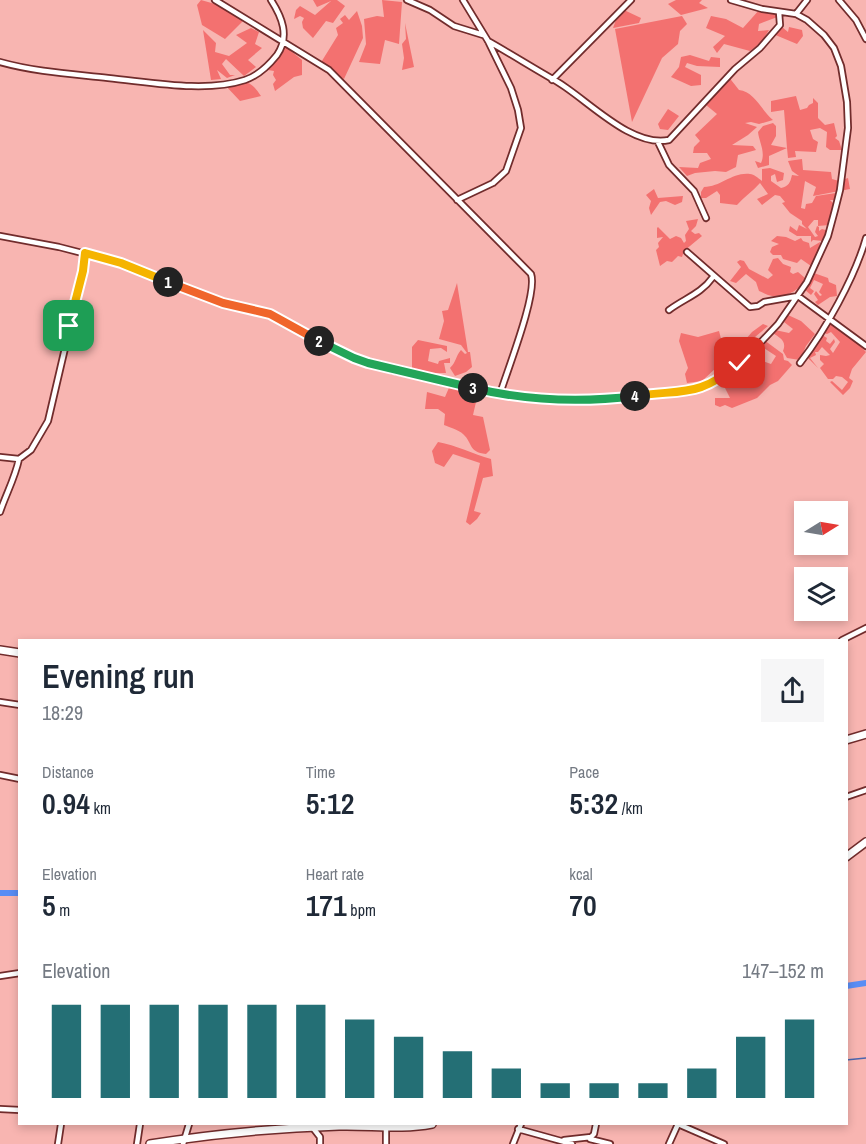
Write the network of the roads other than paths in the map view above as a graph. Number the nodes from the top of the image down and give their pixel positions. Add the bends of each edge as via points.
1 (215, 0) edge
2 (271, 0) edge
3 (407, 0) edge
4 (463, 0) edge
5 (631, 0) edge
6 (731, 0) edge
7 (807, 0) edge
8 (839, 0) edge
9 (779, 12) junction
10 (796, 15) junction
11 (483, 35) junction
12 (866, 39) edge
13 (283, 41) junction
14 (488, 42) junction
15 (0, 62) edge
16 (552, 80) junction
17 (658, 142) junction
18 (457, 200) junction
19 (706, 218) dead end
20 (0, 236) edge
21 (866, 238) edge
22 (687, 252) dead end
23 (85, 253) junction
24 (713, 277) junction
25 (798, 296) junction
26 (669, 310) dead end
27 (829, 320) junction
28 (866, 346) edge
29 (800, 363) dead end
30 (500, 394) junction
31 (0, 457) edge
32 (19, 459) junction
33 (0, 512) edge
34 (866, 628) edge
35 (844, 639) edge
36 (0, 650) edge
37 (18, 653) edge
38 (0, 702) edge
39 (18, 705) edge
40 (866, 734) edge
41 (848, 739) edge
42 (0, 775) edge
43 (18, 779) edge
44 (866, 790) edge
45 (848, 796) edge
46 (866, 842) edge
47 (848, 856) edge
48 (18, 973) edge
49 (0, 976) edge
50 (0, 1109) edge
51 (18, 1110) edge
52 (62, 1125) edge
53 (140, 1125) edge
54 (189, 1125) edge
55 (426, 1125) edge
56 (520, 1125) edge
57 (596, 1125) edge
58 (678, 1125) edge
59 (680, 1125) edge
60 (386, 1127) junction
61 (313, 1128) junction
62 (518, 1129) junction
63 (580, 1138) junction
64 (561, 1140) junction
65 (183, 1142) edge
66 (58, 1144) edge
67 (137, 1144) edge
68 (150, 1144) edge
69 (320, 1144) edge
70 (386, 1144) edge
71 (513, 1144) edge
72 (572, 1144) edge
73 (610, 1144) edge
74 (669, 1144) edge
75 (724, 1144) edge

1 - 13 street
2 - 13 street via 284,26
3 - 11 street via 454,26
4 - 11 street
5 - 16 street
6 - 9 street
7 - 10 street
8 - 12 street
9 - 10 street
9 - 17 street via 780,25 772,35 669,140
10 - 25 street via 815,26 834,48 849,116 842,180 829,231
11 - 14 street
13 - 15 street via 276,56 254,76 210,85 49,72
13 - 18 street via 343,83
14 - 16 street
14 - 18 street via 512,88 521,128 506,171 494,183
16 - 17 street via 612,121
17 - 19 street via 669,165 694,191
18 - 30 street via 533,278
20 - 23 street
21 - 27 street
22 - 24 street
23 - 30 street via 223,303 270,314 354,358
23 - 32 street via 48,421 31,450
24 - 25 street via 750,307
24 - 26 street via 707,286
25 - 27 street
25 - 30 street via 746,358 728,374 695,390 579,401
27 - 28 street
27 - 29 street
31 - 32 street
32 - 33 street
34 - 35 street
36 - 37 main road
38 - 39 street
40 - 41 main road
42 - 43 street
44 - 45 street
46 - 47 main road
48 - 49 street
50 - 51 street
52 - 66 street
53 - 67 street
54 - 65 street
55 - 60 main road
56 - 62 street
57 - 63 street via 591,1137
58 - 74 street
59 - 75 street
60 - 61 main road
60 - 70 street
61 - 65 main road
61 - 69 street
62 - 64 street
62 - 71 street
63 - 64 street
63 - 73 street
64 - 72 street
65 - 68 main road

